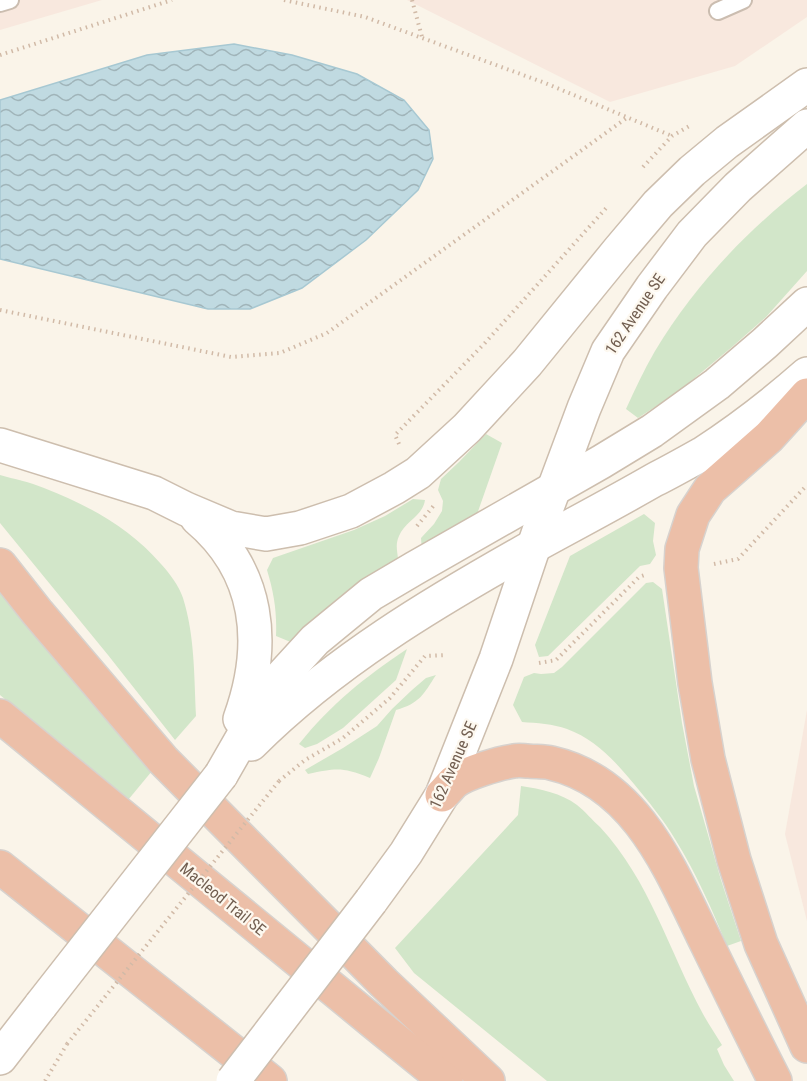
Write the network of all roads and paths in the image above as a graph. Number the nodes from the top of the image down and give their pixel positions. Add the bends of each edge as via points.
1 (10, 0) edge
2 (172, 0) edge
3 (284, 0) edge
4 (412, 0) edge
5 (743, 0) edge
6 (0, 3) edge
7 (717, 4) edge
8 (422, 38) junction
9 (0, 55) edge
10 (807, 85) edge
11 (628, 117) junction
12 (807, 126) edge
13 (672, 136) dead end
14 (807, 304) edge
15 (0, 310) edge
16 (807, 374) edge
17 (807, 395) edge
18 (0, 445) edge
19 (807, 485) edge
20 (554, 489) junction
21 (434, 497) dead end
22 (186, 509) junction
23 (410, 533) dead end
24 (533, 547) junction
25 (0, 565) edge
26 (707, 566) dead end
27 (648, 574) dead end
28 (447, 655) dead end
29 (539, 663) dead end
30 (0, 716) edge
31 (220, 775) junction
32 (442, 795) junction
33 (0, 867) edge
34 (807, 1046) edge
35 (0, 1058) edge
36 (45, 1081) edge
37 (233, 1081) edge
38 (270, 1081) edge
39 (446, 1081) edge
40 (488, 1081) edge
41 (776, 1081) edge

1 - 6 lane
2 - 9 path
3 - 8 path via 365,17
4 - 8 path
5 - 7 lane
8 - 11 path
10 - 22 main road via 727,142 658,204 527,363 467,428 418,473 351,511 300,528 266,534 231,528
11 - 13 path
11 - 15 path via 327,333 280,353 231,357
12 - 20 main road, 162 Avenue SE via 692,234 645,297 608,351
14 - 20 main road via 708,390 652,431
16 - 24 main road via 777,401 702,454
17 - 34 highway via 769,437 710,489 693,515 682,549 681,568 708,759 734,860 760,944
18 - 22 main road via 154,494
19 - 26 path via 738,560
20 - 24 main road, 162 Avenue SE
20 - 31 main road via 371,594 315,640 271,688
21 - 23 path via 436,504
22 - 31 main road via 213,531 234,560 248,589 254,622 254,657 246,701
24 - 31 main road via 367,647 274,721
24 - 32 main road, 162 Avenue SE via 496,659
25 - 40 highway via 163,760 384,983
27 - 29 path via 639,578 556,660
28 - 36 path, bridge via 425,656 390,698 343,738 279,781 67,1044
30 - 39 highway, Macleod Trail SE
31 - 35 main road, bridge
32 - 37 main road, 162 Avenue SE, bridge via 371,901
32 - 41 highway via 471,773 515,760 549,762 572,769 616,797 649,833 679,885
33 - 38 highway

